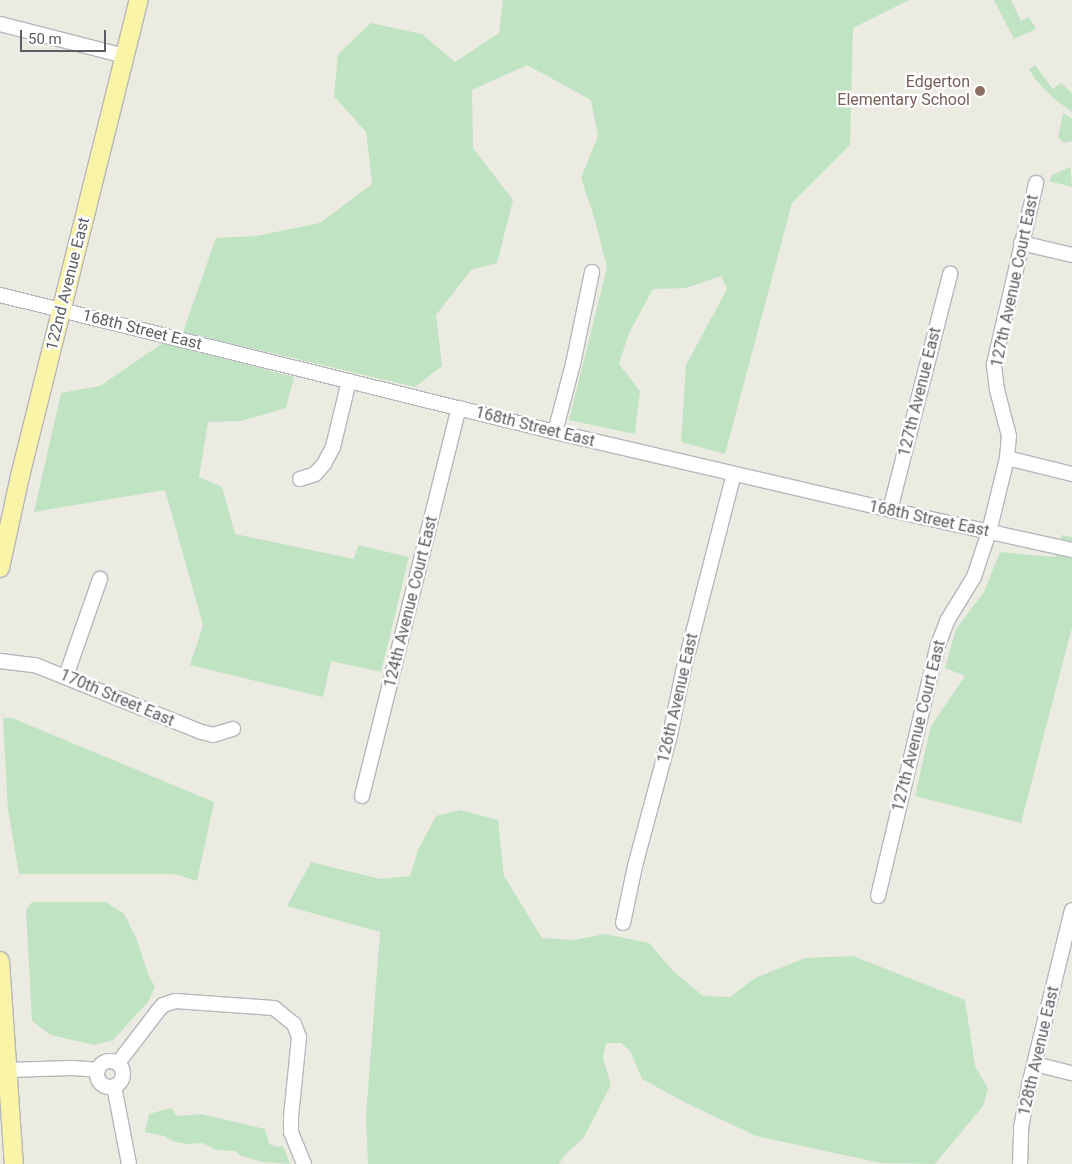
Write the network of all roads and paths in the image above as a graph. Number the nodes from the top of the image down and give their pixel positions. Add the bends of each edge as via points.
1 (139, 0) edge
2 (0, 24) edge
3 (125, 56) junction
4 (1036, 183) dead end
5 (1021, 242) junction
6 (1072, 255) edge
7 (592, 272) dead end
8 (950, 274) dead end
9 (0, 295) edge
10 (62, 310) junction
11 (349, 381) junction
12 (459, 408) junction
13 (555, 432) junction
14 (1007, 458) junction
15 (734, 474) junction
16 (1072, 474) edge
17 (300, 479) dead end
18 (890, 510) junction
19 (989, 532) junction
20 (1072, 550) edge
21 (0, 568) edge
22 (100, 578) dead end
23 (0, 661) edge
24 (66, 676) junction
25 (233, 729) dead end
26 (362, 796) dead end
27 (878, 896) dead end
28 (1072, 910) edge
29 (623, 923) dead end
30 (1070, 925) edge
31 (0, 961) edge
32 (1, 988) edge
33 (118, 1063) junction
34 (1035, 1064) junction
35 (8, 1070) junction
36 (98, 1070) junction
37 (1072, 1072) edge
38 (114, 1086) junction
39 (14, 1164) edge
40 (128, 1164) edge
41 (304, 1164) edge
42 (1020, 1164) edge

1 - 3 main road, 122nd Avenue East
2 - 3 street
3 - 10 main road, 122nd Avenue East
4 - 5 street, 127th Avenue Court East
5 - 6 street
5 - 14 street, 127th Avenue Court East via 994,364 1009,436
7 - 13 street
8 - 18 street, 127th Avenue East
9 - 10 street, 168th Street East
10 - 11 street, 168th Street East
10 - 21 main road, 122nd Avenue East
11 - 12 street, 168th Street East
11 - 17 street via 333,447 315,474
12 - 13 street, 168th Street East
12 - 26 street, 124th Avenue Court East
13 - 15 street, 168th Street East
14 - 16 street
14 - 19 street, 127th Avenue Court East
15 - 18 street, 168th Street East
15 - 29 street, 126th Avenue East
18 - 19 street, 168th Street East
19 - 20 street, 168th Street East
19 - 27 street, 127th Avenue Court East via 974,577 947,621 938,645
22 - 24 street
23 - 24 street, 170th Street East via 35,664
24 - 25 street, 170th Street East via 202,732 213,735
28 - 30 street, 128th Avenue East
30 - 34 street, 128th Avenue East
31 - 32 main road
32 - 35 main road
33 - 36 street via 105,1062
33 - 38 street via 124,1073 121,1082
33 - 41 street via 163,1005 187,1000 274,1008 294,1024 299,1037 290,1118 291,1132
34 - 37 street
34 - 42 street, 128th Avenue East via 1021,1128
35 - 36 street
35 - 39 main road
36 - 38 street via 102,1084
38 - 40 street

